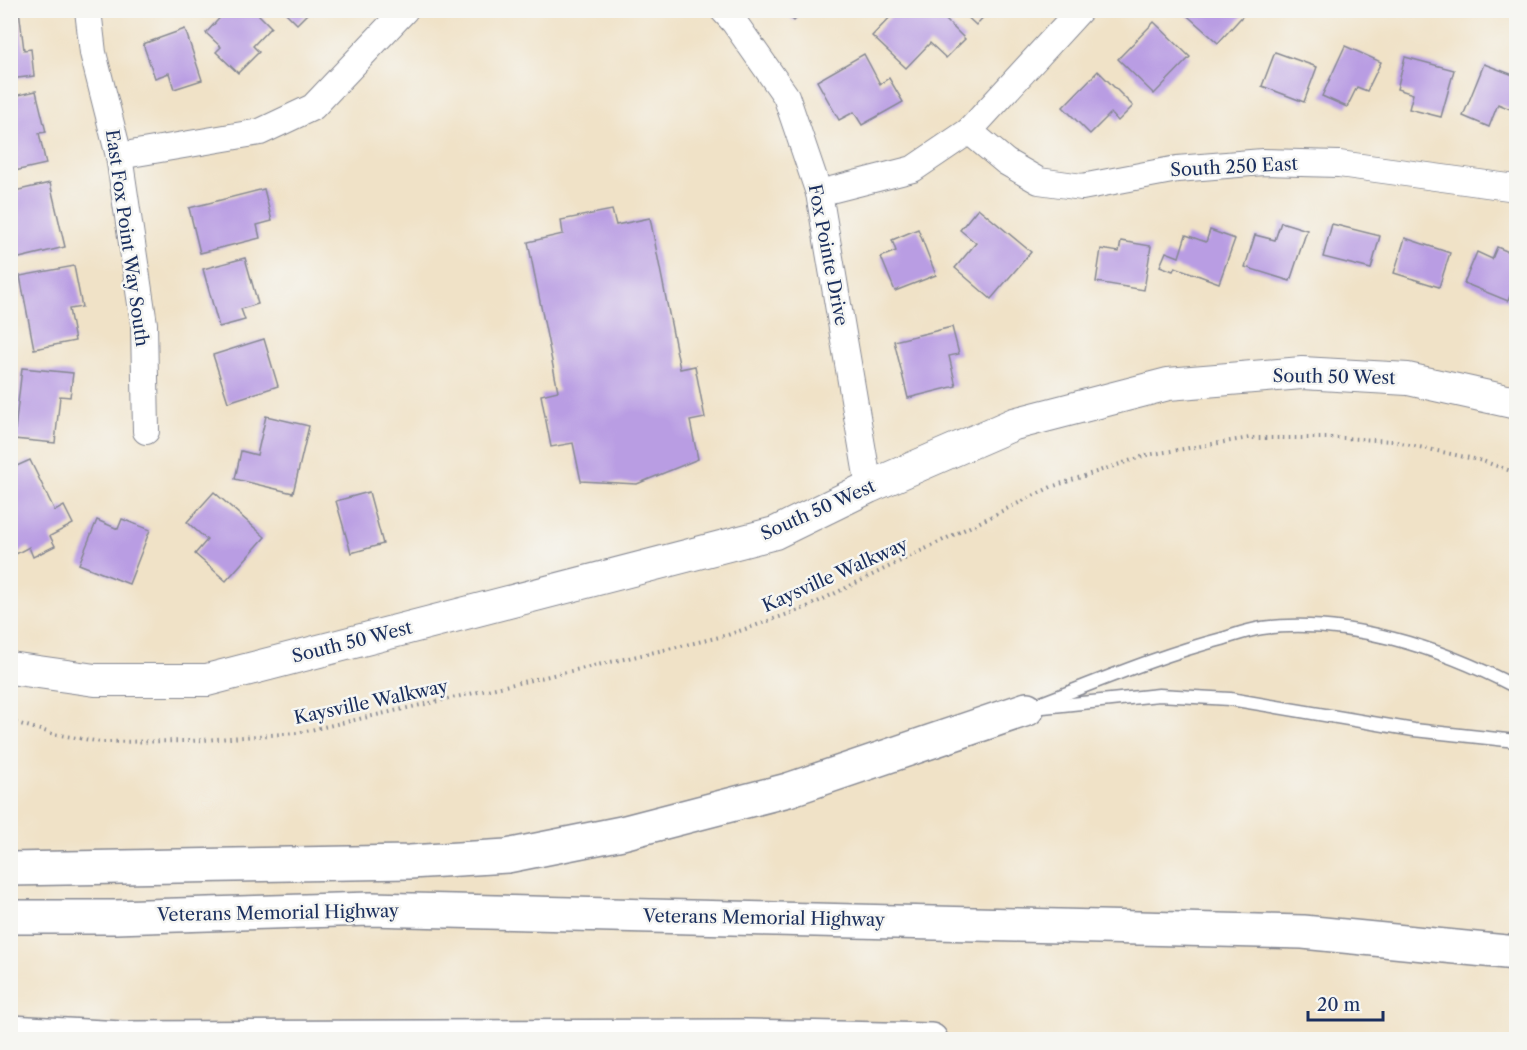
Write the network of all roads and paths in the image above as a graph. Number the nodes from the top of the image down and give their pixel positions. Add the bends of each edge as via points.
1 (88, 10) edge
2 (405, 10) edge
3 (723, 10) edge
4 (1080, 10) edge
5 (969, 131) junction
6 (119, 156) junction
7 (1516, 188) edge
8 (819, 193) junction
9 (1516, 403) edge
10 (146, 431) dead end
11 (1516, 473) edge
12 (869, 487) junction
13 (10, 668) edge
14 (1516, 687) edge
15 (1027, 709) junction
16 (10, 721) edge
17 (1516, 741) edge
18 (10, 869) edge
19 (10, 917) edge
20 (1516, 953) edge
21 (10, 1032) edge
22 (932, 1040) edge

1 - 6 street, East Fox Point Way South via 93,53
2 - 6 street via 313,107 260,132
3 - 8 street, Fox Pointe Drive via 786,96
4 - 5 street
5 - 7 street, South 250 East via 1006,162 1039,181 1082,188 1177,169 1263,162 1339,164
5 - 8 street via 913,169
6 - 10 street, East Fox Point Way South via 144,324
8 - 12 street, Fox Pointe Drive
9 - 12 street, South 50 West via 1408,379 1361,376 1302,373 1168,384 1014,424
11 - 16 path, Kaysville Walkway via 1483,461 1392,441 1292,437 1207,443 1147,455 1051,487 805,608 728,634 643,655 297,733 190,741 100,742
12 - 13 street, South 50 West via 775,533 207,680 95,680
14 - 15 lane via 1478,667 1372,634 1262,628 1192,647
15 - 17 lane via 1159,695 1230,699 1414,730
15 - 18 highway via 788,790 622,833 507,856 410,862
19 - 20 highway, Veterans Memorial Highway via 370,909 1303,932
21 - 22 highway via 122,1038 745,1035

